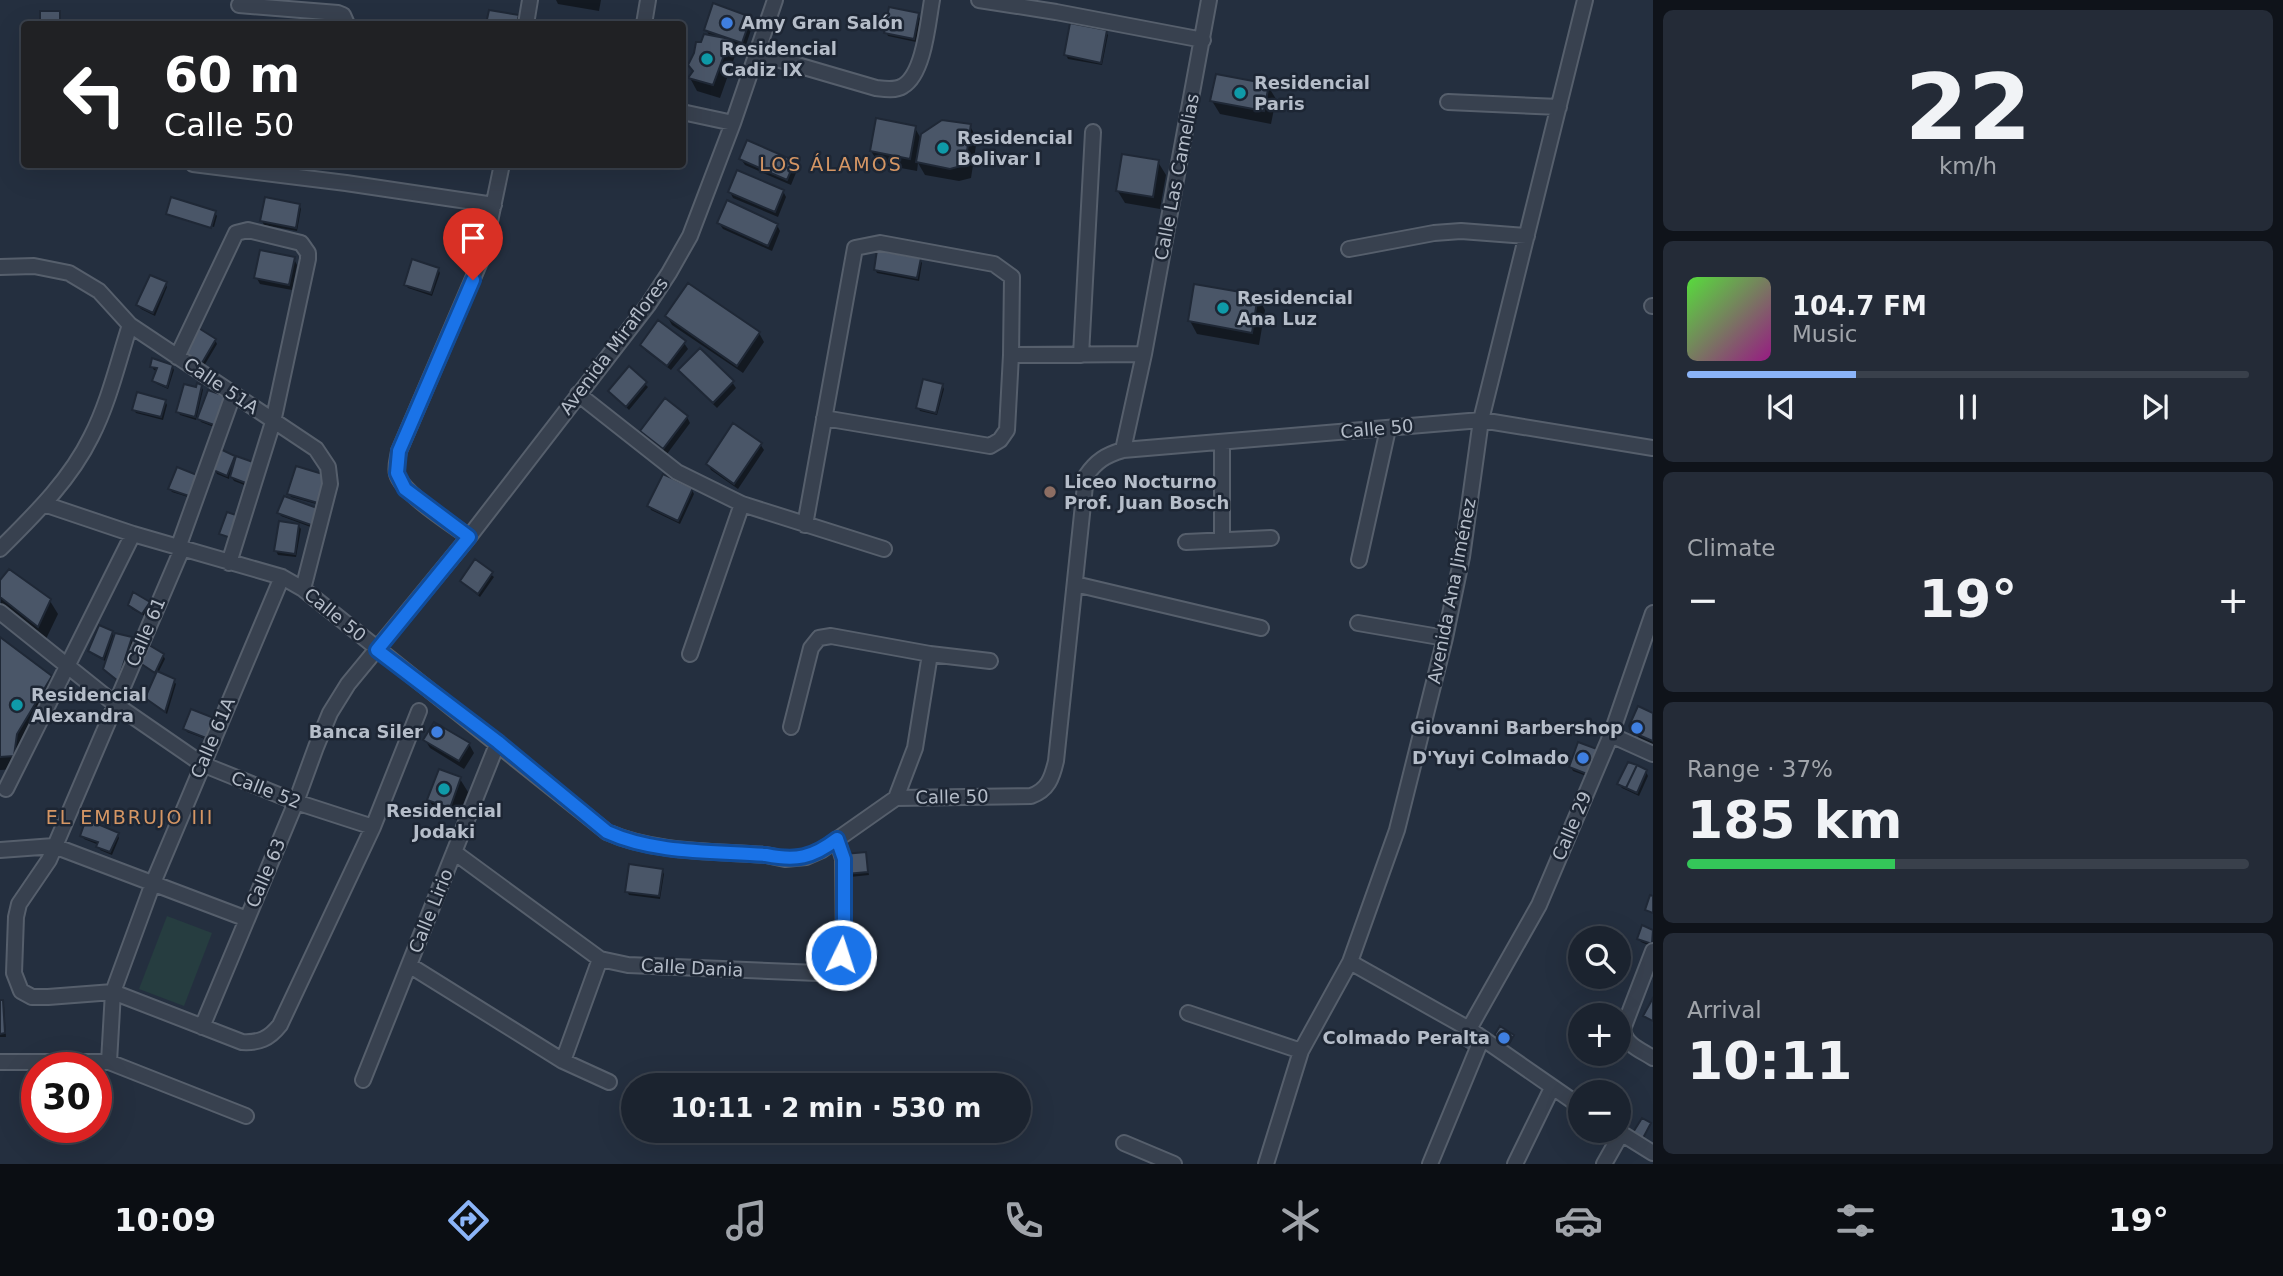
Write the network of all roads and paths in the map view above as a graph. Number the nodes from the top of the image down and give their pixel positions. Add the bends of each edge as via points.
1 (530, 0) edge
2 (648, 0) edge
3 (775, 0) edge
4 (932, 0) edge
5 (979, 0) edge
6 (1209, 0) edge
7 (1586, 0) edge
8 (239, 5) dead end
9 (1057, 6) edge
10 (345, 20) edge
11 (526, 21) edge
12 (644, 21) edge
13 (1203, 40) junction
14 (755, 53) junction
15 (1448, 102) dead end
16 (1559, 107) junction
17 (686, 114) edge
18 (733, 123) junction
19 (1093, 132) dead end
20 (225, 168) edge
21 (501, 168) edge
22 (494, 205) junction
23 (1527, 236) junction
24 (1349, 249) dead end
25 (0, 267) edge
26 (130, 326) junction
27 (1144, 354) junction
28 (1011, 355) junction
29 (1081, 355) junction
30 (177, 357) junction
31 (578, 394) junction
32 (233, 395) junction
33 (824, 418) junction
34 (1481, 420) junction
35 (273, 422) junction
36 (1388, 429) junction
37 (1222, 443) junction
38 (1653, 448) edge
39 (1124, 450) junction
40 (44, 504) junction
41 (742, 505) junction
42 (805, 525) junction
43 (133, 534) junction
44 (469, 537) junction
45 (1271, 538) dead end
46 (1222, 540) junction
47 (1186, 542) dead end
48 (0, 548) edge
49 (180, 548) junction
50 (884, 549) dead end
51 (1359, 560) dead end
52 (229, 563) junction
53 (282, 577) junction
54 (1075, 584) junction
55 (303, 589) junction
56 (0, 612) edge
57 (1653, 613) edge
58 (1358, 623) dead end
59 (1261, 628) dead end
60 (1445, 638) junction
61 (377, 650) junction
62 (690, 654) dead end
63 (930, 654) junction
64 (990, 661) dead end
65 (69, 666) junction
66 (115, 704) junction
67 (419, 711) dead end
68 (791, 727) dead end
69 (1611, 735) junction
70 (498, 742) junction
71 (1653, 754) edge
72 (202, 764) junction
73 (6, 789) dead end
74 (896, 798) junction
75 (296, 802) junction
76 (373, 827) junction
77 (837, 839) junction
78 (54, 846) junction
79 (0, 850) edge
80 (454, 852) junction
81 (153, 883) junction
82 (247, 919) junction
83 (1653, 951) edge
84 (600, 959) junction
85 (1350, 962) junction
86 (409, 965) junction
87 (1648, 981) edge
88 (113, 992) junction
89 (1188, 1013) dead end
90 (202, 1027) junction
91 (1469, 1029) junction
92 (1482, 1038) junction
93 (1301, 1051) junction
94 (110, 1052) edge
95 (1653, 1058) edge
96 (563, 1061) junction
97 (0, 1062) edge
98 (21, 1062) edge
99 (112, 1063) edge
100 (363, 1080) dead end
101 (609, 1082) dead end
102 (1552, 1088) junction
103 (1568, 1099) edge
104 (246, 1116) dead end
105 (1631, 1140) edge
106 (1124, 1143) dead end
107 (1613, 1143) edge
108 (1653, 1153) edge
109 (1174, 1164) edge
110 (1266, 1164) edge
111 (1430, 1164) edge
112 (1515, 1164) edge
113 (1604, 1164) edge

1 - 11 street
2 - 12 street
3 - 14 street, Avenida Miraflores
4 - 14 street via 920,63 903,86 876,88
5 - 9 street
6 - 13 street, Calle Las Camelias
7 - 16 street, Avenida Ana Jiménez
8 - 10 street
9 - 13 street
13 - 27 street, Calle Las Camelias
14 - 18 street, Avenida Miraflores
15 - 16 street
16 - 23 street, Avenida Ana Jiménez
17 - 18 street
18 - 31 street, Avenida Miraflores via 690,236 669,273
19 - 29 street
20 - 22 street
21 - 22 street
22 - 44 street via 483,256 397,462 405,489
23 - 24 street via 1461,231
23 - 34 street, Avenida Ana Jiménez
25 - 26 street, Calle 51A via 34,266 69,274 99,291
26 - 30 street, Calle 51A
26 - 40 street via 92,437
27 - 29 street
27 - 39 street, Calle Las Camelias
28 - 29 street
28 - 33 street via 1007,430 990,446
28 - 33 street via 1012,277 994,264 880,243 855,248
30 - 32 street, Calle 51A
30 - 35 street via 236,233 248,230 301,243 308,259
31 - 41 street via 677,471
31 - 44 street, Avenida Miraflores
32 - 35 street, Calle 51A
32 - 49 street, Calle 61
33 - 42 street
34 - 36 street, Calle 50
34 - 38 street, Calle 50
34 - 60 street, Avenida Ana Jiménez via 1462,557
35 - 52 street
35 - 55 street, Calle 51A via 316,450 330,476
36 - 37 street, Calle 50
36 - 51 street
37 - 39 street, Calle 50
37 - 46 street
39 - 54 street, Calle 50 via 1093,465 1086,476
40 - 43 street, Calle 50
40 - 48 street
41 - 42 street
41 - 62 street
42 - 50 street
43 - 49 street, Calle 50
43 - 65 street
44 - 61 street, Avenida Miraflores
45 - 46 street
46 - 47 street
49 - 52 street, Calle 50
49 - 66 street, Calle 61
52 - 53 street, Calle 50
53 - 55 street, Calle 50
53 - 72 street, Calle 61A
54 - 59 street
54 - 74 street, Calle 50 via 1056,761 1048,786 1031,796
55 - 61 street, Calle 50
56 - 65 street, Calle 52
57 - 69 street, Calle 29
58 - 60 street
60 - 85 street, Avenida Ana Jiménez via 1397,830
61 - 70 street, Calle 50
61 - 75 street, Calle 63 via 330,713
63 - 64 street
63 - 68 street via 831,636 819,638 811,648
63 - 74 street via 915,748
65 - 66 street, Calle 52
65 - 73 street
66 - 72 street, Calle 52
66 - 78 street, Calle 61
67 - 76 street
69 - 71 street
69 - 91 street, Calle 29 via 1539,905
70 - 77 street, Calle 50 via 607,832 625,840 785,859 806,857
70 - 80 street, Calle Lirio
72 - 75 street, Calle 52
72 - 81 street, Calle 61A
74 - 77 street, Calle 50
75 - 76 street, Calle 52
75 - 82 street, Calle 63
76 - 90 street via 272,1035 242,1042
77 - 84 street, Calle Dania via 844,859 844,945 828,971 641,966
78 - 79 street
78 - 81 street
78 - 88 street, Calle 61 via 19,904 14,973 18,987 32,997
80 - 84 street, Calle Dania
80 - 86 street, Calle Lirio
81 - 82 street
81 - 88 street, Calle 61A
82 - 90 street, Calle 63
83 - 87 street
84 - 96 street
85 - 91 street
85 - 93 street, Avenida Ana Jiménez
86 - 96 street
86 - 100 street, Calle Lirio
87 - 95 street via 1623,1034
88 - 90 street
88 - 94 street, Calle 61A
89 - 93 street
91 - 92 street
92 - 102 street
92 - 111 street
93 - 110 street, Avenida Ana Jiménez
96 - 101 street
97 - 98 street
99 - 104 street
102 - 103 street
102 - 112 street
105 - 108 street
106 - 109 street
107 - 113 street

